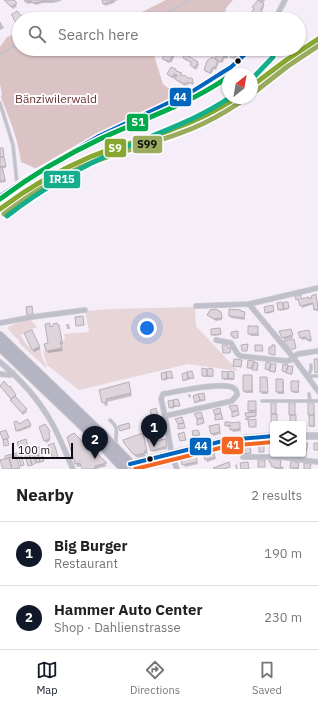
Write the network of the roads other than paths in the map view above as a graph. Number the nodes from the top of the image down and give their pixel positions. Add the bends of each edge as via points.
1 (285, 0) edge
2 (279, 12) edge
3 (245, 56) edge
4 (0, 103) edge
5 (18, 184) junction
6 (0, 196) edge
7 (318, 288) edge
8 (249, 304) junction
9 (196, 306) dead end
10 (85, 310) dead end
11 (0, 323) edge
12 (0, 336) edge
13 (216, 340) dead end
14 (0, 347) edge
15 (318, 351) edge
16 (294, 358) junction
17 (0, 362) edge
18 (311, 365) dead end
19 (13, 373) junction
20 (0, 374) edge
21 (318, 376) edge
22 (308, 378) junction
23 (318, 391) edge
24 (309, 394) dead end
25 (262, 401) dead end
26 (310, 401) junction
27 (318, 401) edge
28 (165, 416) junction
29 (110, 420) dead end
30 (167, 428) junction
31 (147, 433) dead end
32 (270, 436) edge
33 (306, 436) edge
34 (318, 436) edge
35 (117, 450) junction
36 (106, 452) dead end
37 (172, 454) junction
38 (270, 457) edge
39 (287, 457) edge
40 (243, 458) dead end
41 (122, 460) dead end
42 (318, 462) edge
43 (126, 468) edge
44 (73, 469) edge
45 (177, 469) edge

1 - 2 street
3 - 5 street via 193,91 100,136
4 - 5 lane via 13,145
5 - 6 street
7 - 8 street
8 - 9 street
8 - 16 street
10 - 11 street
12 - 43 highway, bridge via 102,434
13 - 16 street via 231,343 240,356 287,361
14 - 43 highway, bridge
15 - 16 street via 298,354
16 - 22 street
17 - 19 street
18 - 22 lane
19 - 20 street
19 - 44 street via 50,419
21 - 22 lane
22 - 23 street
24 - 26 lane
25 - 26 lane
26 - 27 lane
28 - 28 street via 232,401 237,395 235,389 218,386 163,394 161,399
28 - 30 street
29 - 35 lane via 117,432
30 - 31 lane
30 - 37 street
32 - 37 street via 227,440
33 - 34 street
35 - 36 lane
35 - 41 lane
37 - 43 street
37 - 45 street
38 - 40 street
39 - 42 street

